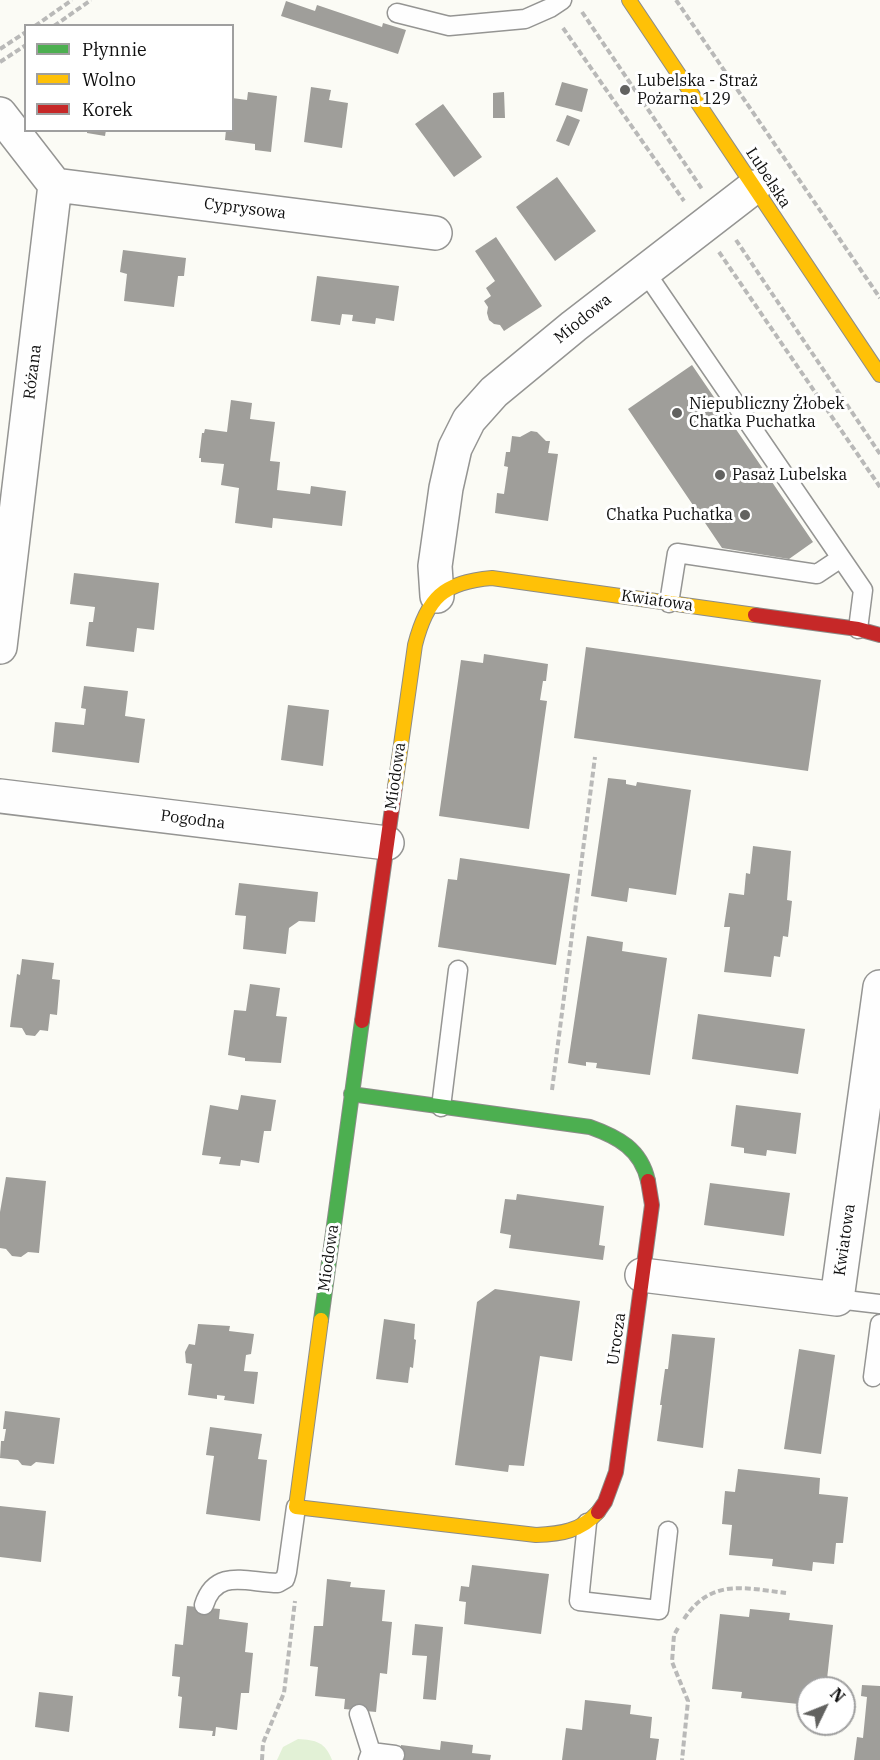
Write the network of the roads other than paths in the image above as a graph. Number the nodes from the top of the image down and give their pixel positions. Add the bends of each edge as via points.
1 (629, 0) edge
2 (556, 4) edge
3 (397, 13) dead end
4 (0, 114) edge
5 (55, 185) junction
6 (754, 187) junction
7 (435, 233) dead end
8 (644, 270) junction
9 (880, 375) edge
10 (841, 558) junction
11 (437, 596) junction
12 (669, 603) junction
13 (858, 629) junction
14 (880, 635) edge
15 (0, 647) edge
16 (0, 796) edge
17 (387, 843) junction
18 (458, 970) dead end
19 (880, 987) edge
20 (351, 1094) junction
21 (441, 1107) junction
22 (642, 1275) junction
23 (837, 1299) junction
24 (880, 1304) edge
25 (880, 1324) edge
26 (873, 1377) dead end
27 (296, 1507) junction
28 (587, 1523) junction
29 (668, 1531) dead end
30 (204, 1605) dead end
31 (359, 1714) dead end
32 (395, 1755) dead end
33 (369, 1756) edge

1 - 6 street, Lubelska
2 - 3 lane via 525,19 449,26
4 - 5 street
5 - 7 street, Cyprysowa
5 - 15 street, Różana
6 - 8 street, Miodowa
6 - 9 street, Lubelska
8 - 10 lane
8 - 11 street, Miodowa via 494,392 469,420 454,448 446,488 435,566
10 - 12 lane via 817,574 676,553
10 - 13 lane via 863,590
11 - 12 street, Kwiatowa via 473,578 492,578
11 - 17 street, Miodowa via 421,620 415,645
12 - 13 street, Kwiatowa
13 - 14 street, Kwiatowa
16 - 17 street, Pogodna
17 - 20 street, Miodowa
18 - 21 lane
19 - 23 street, Kwiatowa
20 - 21 street, Urocza
20 - 27 street, Miodowa
21 - 22 street, Urocza via 590,1127 614,1135 632,1147 644,1164 651,1205
22 - 23 street, Kwiatowa
22 - 28 street, Urocza via 616,1472 605,1504
23 - 24 lane
25 - 26 lane
27 - 28 street, Urocza via 536,1535 572,1531
27 - 30 lane via 285,1579 278,1583 229,1580 216,1584
28 - 29 lane via 579,1601 659,1610
31 - 33 lane
32 - 33 lane

